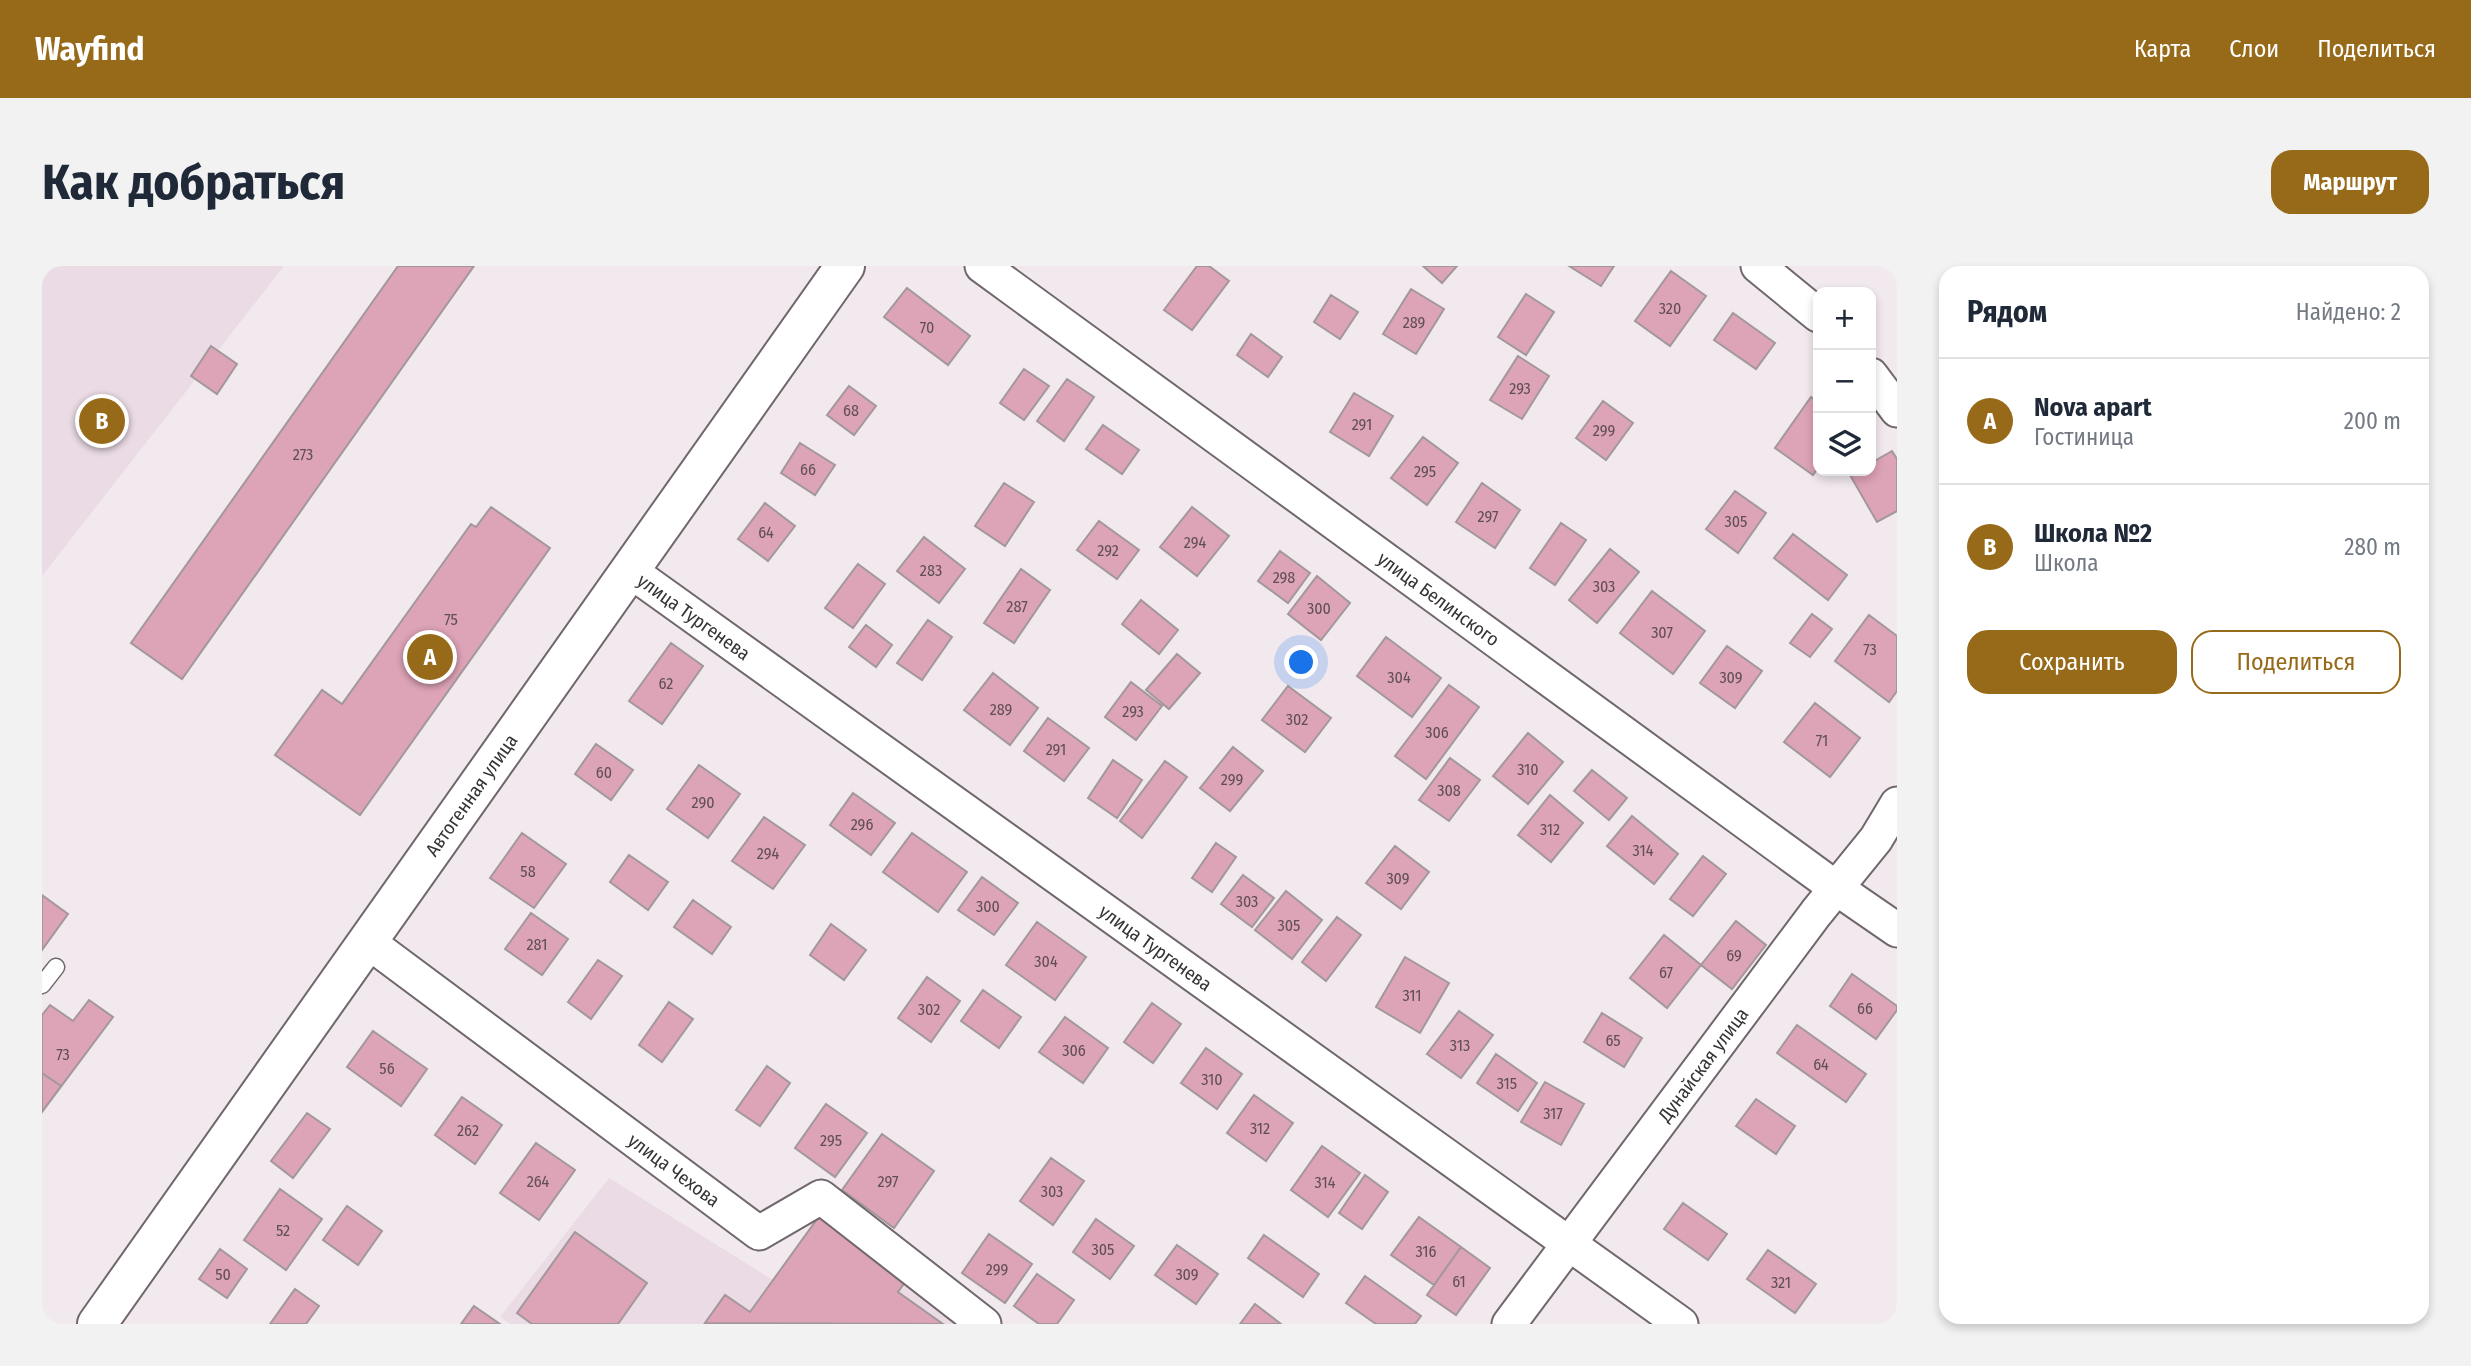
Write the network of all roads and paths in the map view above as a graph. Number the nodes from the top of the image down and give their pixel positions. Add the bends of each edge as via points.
1 (845, 266) edge
2 (982, 266) edge
3 (1758, 266) edge
4 (1813, 311) edge
5 (1876, 382) edge
6 (1897, 410) edge
7 (629, 570) junction
8 (1897, 804) edge
9 (1836, 888) junction
10 (1897, 929) edge
11 (367, 941) junction
12 (56, 967) dead end
13 (42, 985) edge
14 (1569, 1242) junction
15 (102, 1322) edge
16 (984, 1324) edge
17 (1509, 1324) edge
18 (1681, 1324) edge

1 - 7 street, Автогенная улица
2 - 9 street, улица Белинского
3 - 4 street
5 - 6 street
7 - 11 street, Автогенная улица
7 - 14 street, улица Тургенева
8 - 9 street, Дунайская улица via 1876,839
9 - 10 street, улица Белинского
9 - 14 street, Дунайская улица
11 - 15 street, Автогенная улица
11 - 16 street, улица Чехова via 759,1233 821,1198
12 - 13 lane
14 - 17 street, Дунайская улица
14 - 18 street, улица Тургенева

